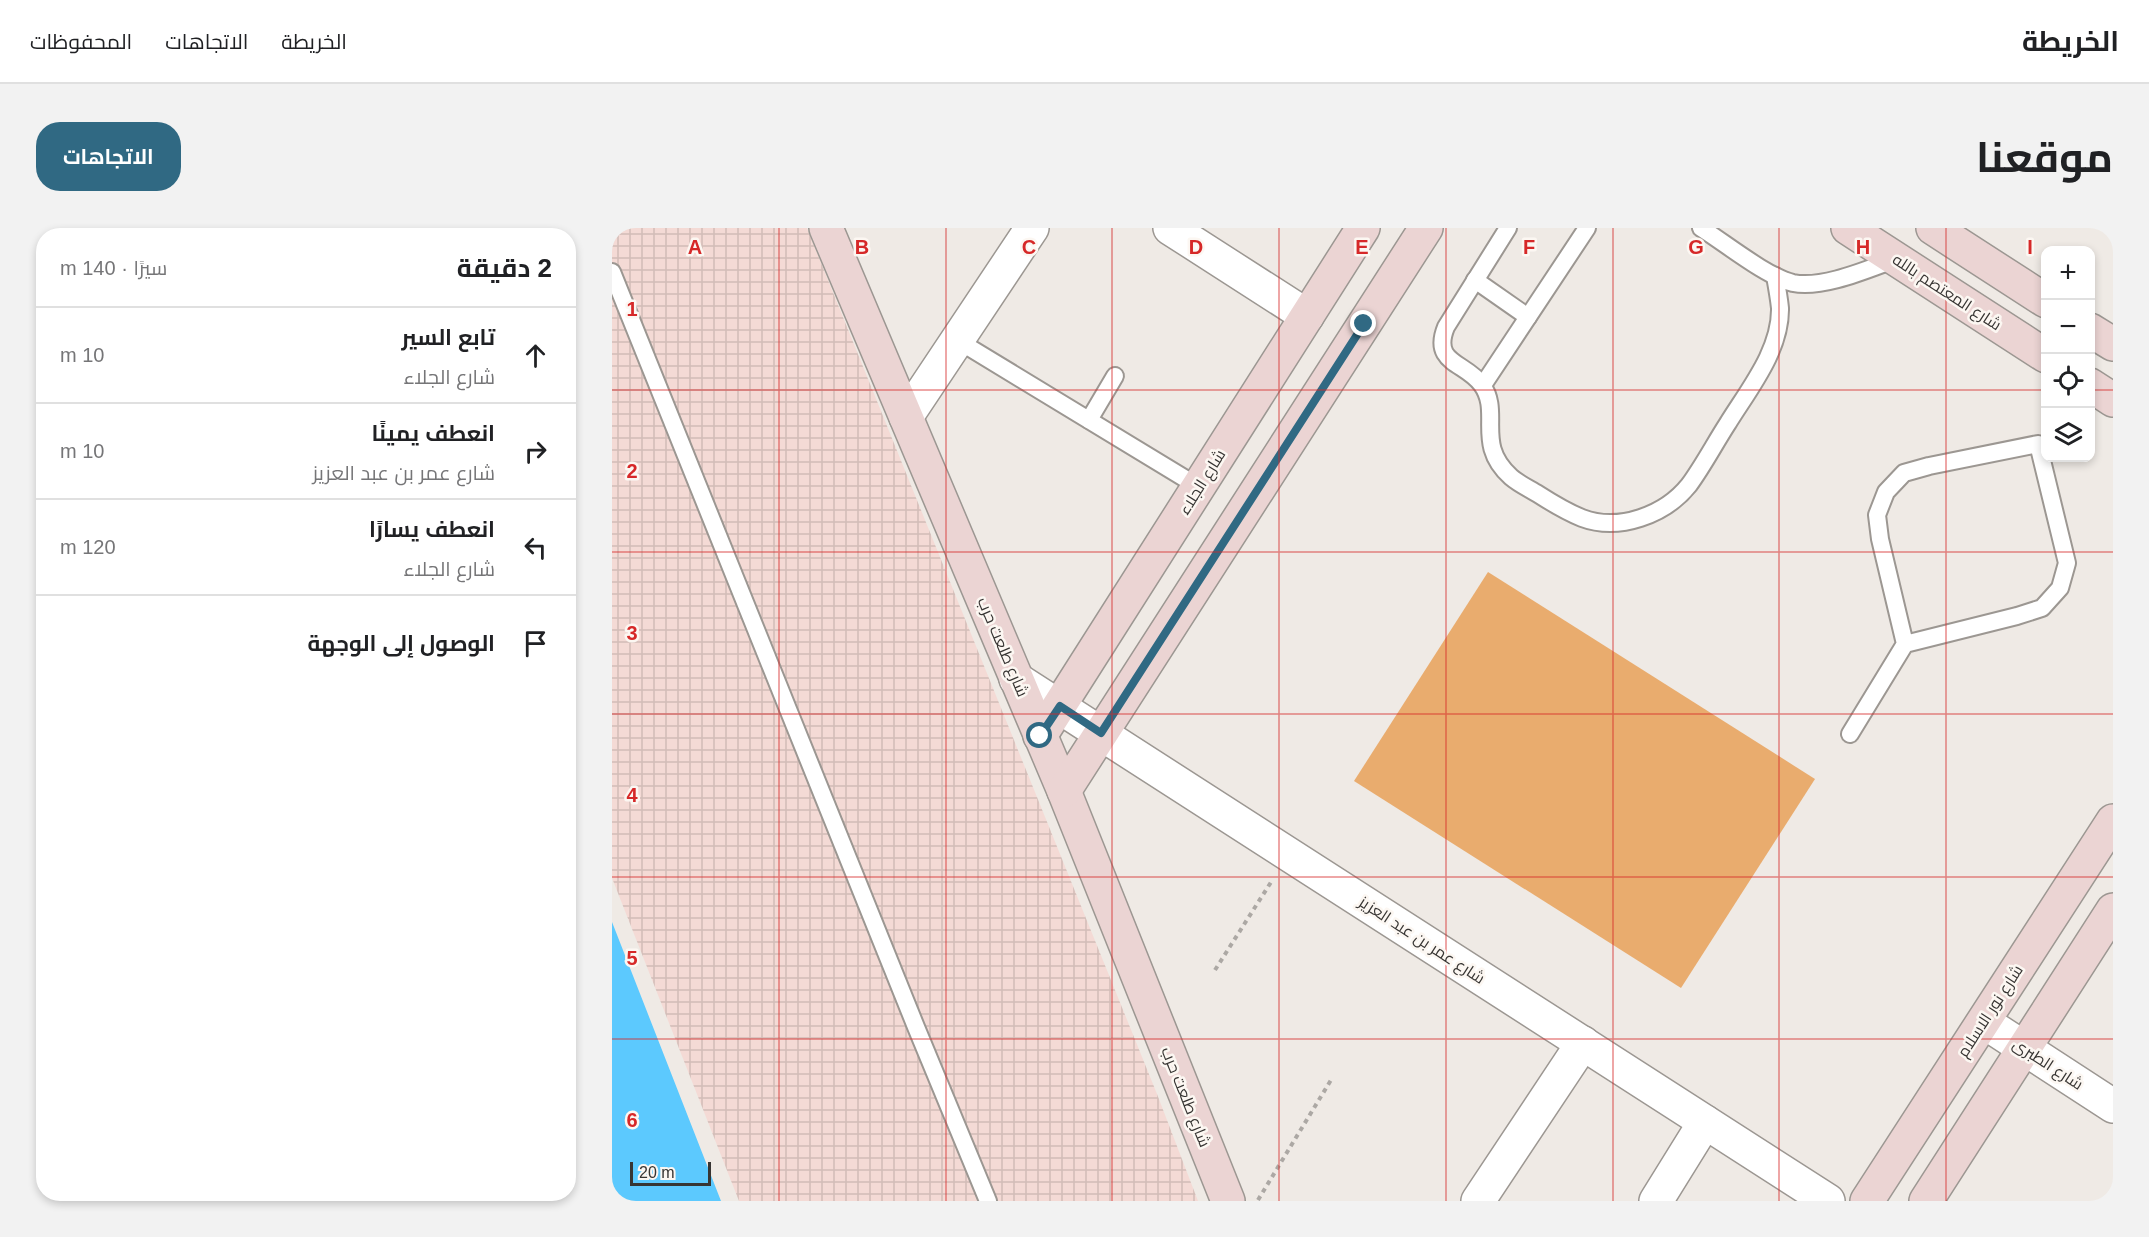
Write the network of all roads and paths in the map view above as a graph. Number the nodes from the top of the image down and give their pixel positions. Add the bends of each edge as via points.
1 (826, 228) edge
2 (1032, 228) edge
3 (1170, 228) edge
4 (1363, 228) edge
5 (1426, 228) edge
6 (1508, 228) edge
7 (1587, 228) edge
8 (1701, 228) edge
9 (1848, 228) edge
10 (1933, 228) edge
11 (1896, 259) junction
12 (612, 272) edge
13 (1775, 276) junction
14 (1475, 280) junction
15 (2044, 300) edge
16 (1307, 316) junction
17 (1528, 317) junction
18 (2095, 333) edge
19 (957, 340) junction
20 (2113, 344) edge
21 (2043, 354) edge
22 (1115, 376) dead end
23 (1483, 385) junction
24 (2095, 388) edge
25 (2113, 400) edge
26 (906, 417) junction
27 (1089, 420) junction
28 (2041, 438) edge
29 (2047, 462) edge
30 (1199, 486) junction
31 (1905, 644) junction
32 (1016, 679) junction
33 (1060, 706) junction
34 (1101, 733) junction
35 (1850, 734) dead end
36 (1040, 736) junction
37 (1064, 791) junction
38 (2113, 821) edge
39 (1289, 855) junction
40 (2113, 910) edge
41 (1215, 970) dead end
42 (1984, 1022) junction
43 (1583, 1043) junction
44 (2024, 1048) junction
45 (1330, 1080) dead end
46 (2113, 1106) edge
47 (1705, 1122) junction
48 (988, 1201) edge
49 (1228, 1201) edge
50 (1258, 1201) edge
51 (1478, 1201) edge
52 (1656, 1201) edge
53 (1828, 1201) edge
54 (1867, 1201) edge
55 (1926, 1201) edge

1 - 26 main road, شارع طلعت حرب
2 - 19 street
3 - 16 street
4 - 16 main road, شارع الجلاء
5 - 34 main road
6 - 14 lane
7 - 17 lane
8 - 13 lane
9 - 11 main road, شارع المعتصم بالله
10 - 15 main road
11 - 13 lane via 1811,284
11 - 21 main road, شارع المعتصم بالله
12 - 48 lane
13 - 23 lane via 1780,309 1774,341 1760,371 1688,486 1667,506 1641,519 1613,523 1584,519 1512,478 1491,448 1490,406
14 - 17 lane
14 - 23 lane via 1441,338 1450,360
16 - 30 main road, شارع الجلاء
17 - 23 lane
18 - 20 main road
19 - 26 street
19 - 27 lane
22 - 27 lane
24 - 25 main road
26 - 32 main road, شارع طلعت حرب
27 - 30 lane
28 - 31 lane via 1904,473 1886,492 1877,516
29 - 31 lane via 2067,563 2060,588 2042,608
30 - 33 main road, شارع الجلاء
31 - 35 lane
32 - 33 street, شارع عمر بن عبد العزيز
32 - 36 main road, شارع طلعت حرب
33 - 34 street, شارع عمر بن عبد العزيز
33 - 36 main road, شارع الجلاء
34 - 37 main road
34 - 39 street, شارع عمر بن عبد العزيز
36 - 37 main road, شارع طلعت حرب
37 - 49 main road, شارع طلعت حرب
38 - 42 main road, شارع نور الاسلام
39 - 41 path
39 - 43 street, شارع عمر بن عبد العزيز
40 - 44 main road
42 - 44 street, شارع الطبرى
42 - 54 main road, شارع نور الاسلام
43 - 47 street, شارع عمر بن عبد العزيز
43 - 51 street
44 - 46 street, شارع الطبرى
44 - 55 main road
45 - 50 path
47 - 52 street
47 - 53 street, شارع عمر بن عبد العزيز

